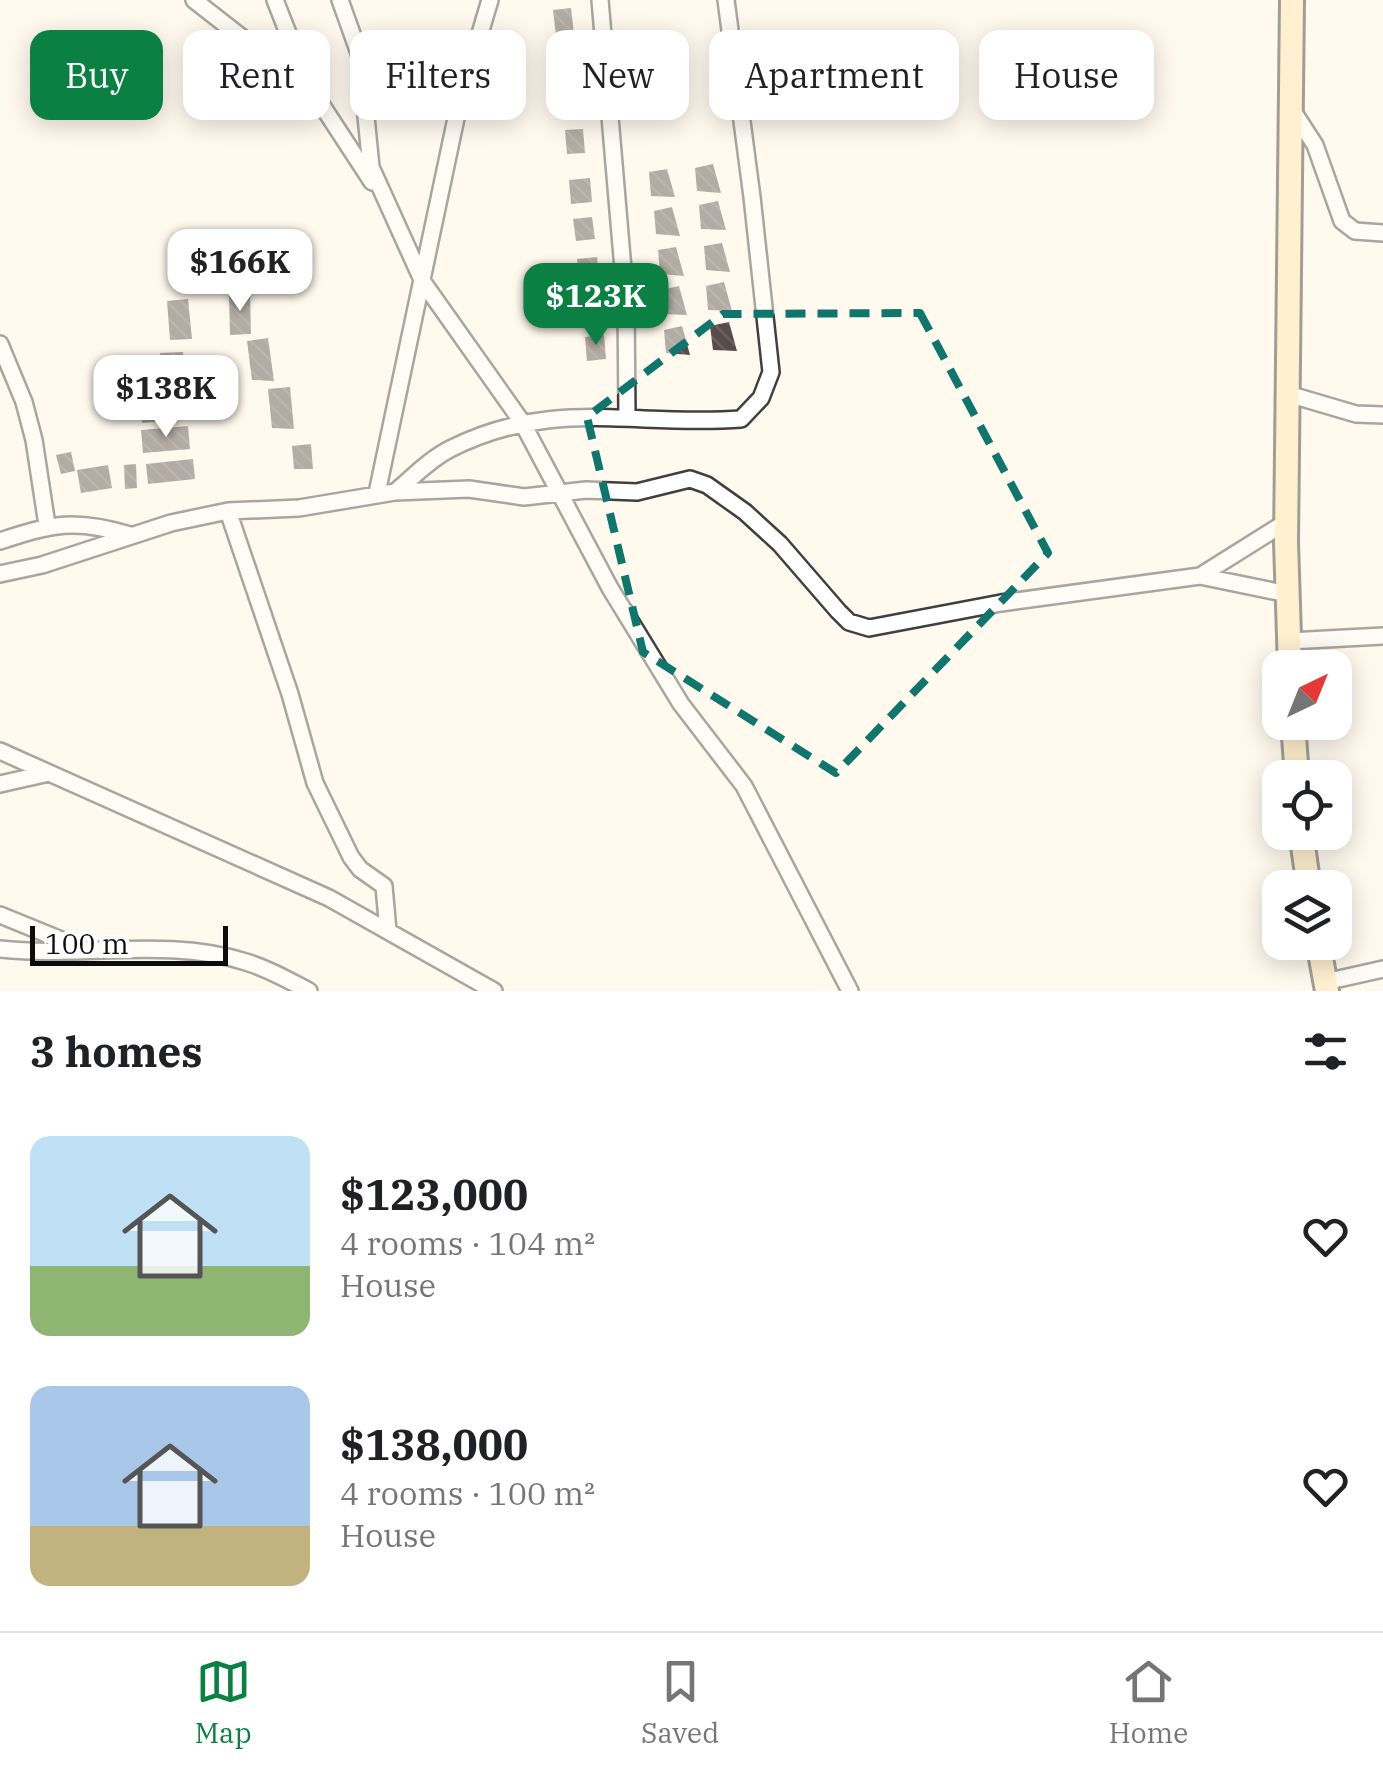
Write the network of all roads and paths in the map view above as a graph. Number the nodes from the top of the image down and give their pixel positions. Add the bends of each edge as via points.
1 (194, 0) edge
2 (275, 0) edge
3 (340, 0) edge
4 (490, 0) edge
5 (600, 0) edge
6 (726, 0) edge
7 (1292, 0) edge
8 (232, 30) edge
9 (285, 30) edge
10 (1292, 108) junction
11 (330, 119) edge
12 (387, 201) junction
13 (1383, 233) edge
14 (423, 282) junction
15 (0, 344) edge
16 (1288, 394) junction
17 (1383, 414) edge
18 (627, 417) junction
19 (522, 422) junction
20 (395, 492) junction
21 (377, 493) junction
22 (558, 493) junction
23 (228, 511) junction
24 (1286, 522) junction
25 (47, 525) junction
26 (130, 535) junction
27 (0, 542) edge
28 (0, 574) edge
29 (1200, 576) junction
30 (1288, 594) junction
31 (1383, 636) edge
32 (1290, 641) junction
33 (1290, 650) edge
34 (0, 751) edge
35 (49, 773) junction
36 (0, 784) edge
37 (0, 915) edge
38 (388, 931) junction
39 (0, 949) edge
40 (85, 950) junction
41 (1321, 960) edge
42 (1383, 970) edge
43 (1326, 986) edge
44 (310, 991) edge
45 (494, 991) edge
46 (850, 991) edge

1 - 8 street
2 - 9 street
3 - 12 street via 360,56 371,167
4 - 14 street via 459,104
5 - 18 street via 626,304
6 - 18 street via 770,372 761,398 741,419
7 - 10 main road
10 - 13 street via 1342,221 1355,231
10 - 16 main road
11 - 12 street
12 - 14 street
14 - 19 street
14 - 21 street
15 - 25 street via 31,428
16 - 17 street via 1356,414
16 - 24 main road
18 - 19 street
19 - 20 street via 446,450
19 - 22 street
20 - 21 street
20 - 22 street
21 - 23 street via 299,508
22 - 29 street via 646,490 681,479 707,485 780,544 849,622 869,628
22 - 46 street via 680,704 744,786
23 - 26 street
23 - 38 street via 315,784 360,869 384,886
24 - 29 street
24 - 30 main road
25 - 26 street via 85,524
25 - 27 street
26 - 28 street
29 - 30 street
30 - 32 main road
31 - 32 street
32 - 33 main road
34 - 35 street
35 - 36 street
35 - 38 street
37 - 40 street
38 - 45 street
39 - 40 street
40 - 44 street via 242,960
41 - 43 main road
42 - 43 street

